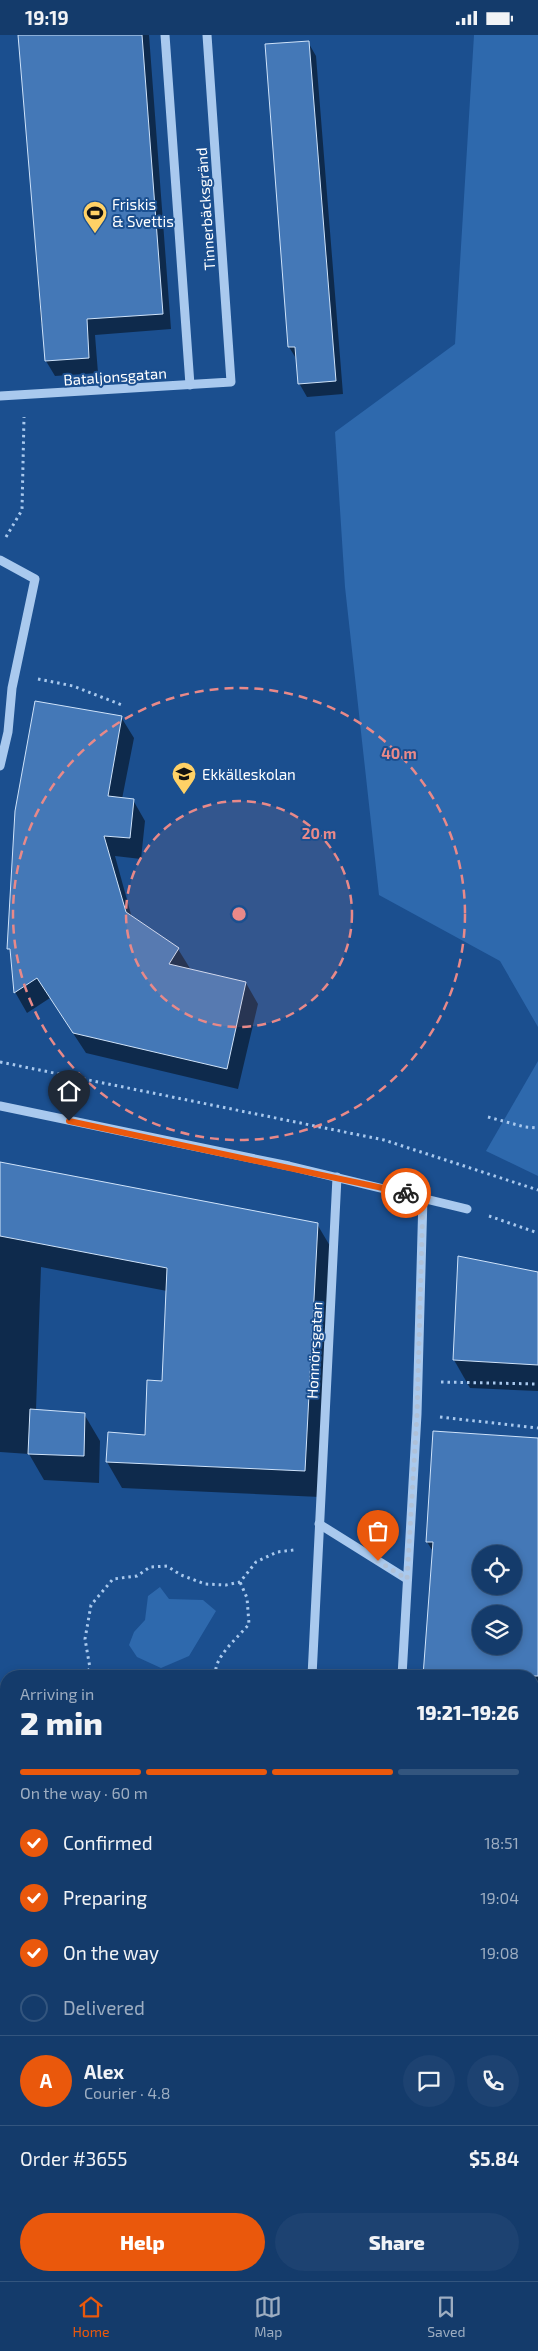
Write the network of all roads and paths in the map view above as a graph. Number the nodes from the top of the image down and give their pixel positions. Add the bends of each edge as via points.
1 (165, 35) edge
2 (206, 35) edge
3 (231, 382) joint
4 (190, 385) junction
5 (24, 396) junction
6 (0, 397) edge
7 (3, 543) dead end
8 (0, 560) edge
9 (15, 674) junction
10 (122, 705) dead end
11 (0, 766) edge
12 (0, 1062) edge
13 (0, 1106) edge
14 (488, 1117) dead end
15 (538, 1129) edge
16 (337, 1177) junction
17 (538, 1190) edge
18 (423, 1197) junction
19 (466, 1209) joint
20 (538, 1233) edge
21 (418, 1379) junction
22 (538, 1385) edge
23 (417, 1414) junction
24 (538, 1428) edge
25 (319, 1524) junction
26 (318, 1550) junction
27 (407, 1579) junction
28 (240, 1582) junction
29 (88, 1670) edge
30 (215, 1670) edge
31 (312, 1670) edge
32 (402, 1670) edge

1 - 4 street
2 - 3 street, Tinnerbäcksgränd
3 - 4 street, Bataljonsgatan
4 - 5 street, Bataljonsgatan
5 - 6 street, Bataljonsgatan
5 - 7 path via 22,511
8 - 9 street via 36,579
9 - 10 path via 73,686
9 - 11 street
12 - 17 path via 384,1140
13 - 16 street
14 - 15 path
16 - 18 street
16 - 25 street, Honnörsgatan
18 - 19 street
18 - 21 street
19 - 20 path
21 - 22 path
21 - 23 street
23 - 24 path
23 - 27 street
25 - 26 street, Honnörsgatan
25 - 27 street
26 - 28 path via 277,1551 256,1562
26 - 31 street, Honnörsgatan
27 - 32 street
28 - 29 path via 205,1584 167,1566 150,1567 137,1576 113,1579 91,1605 85,1639
28 - 30 path via 247,1598 249,1624 222,1654

